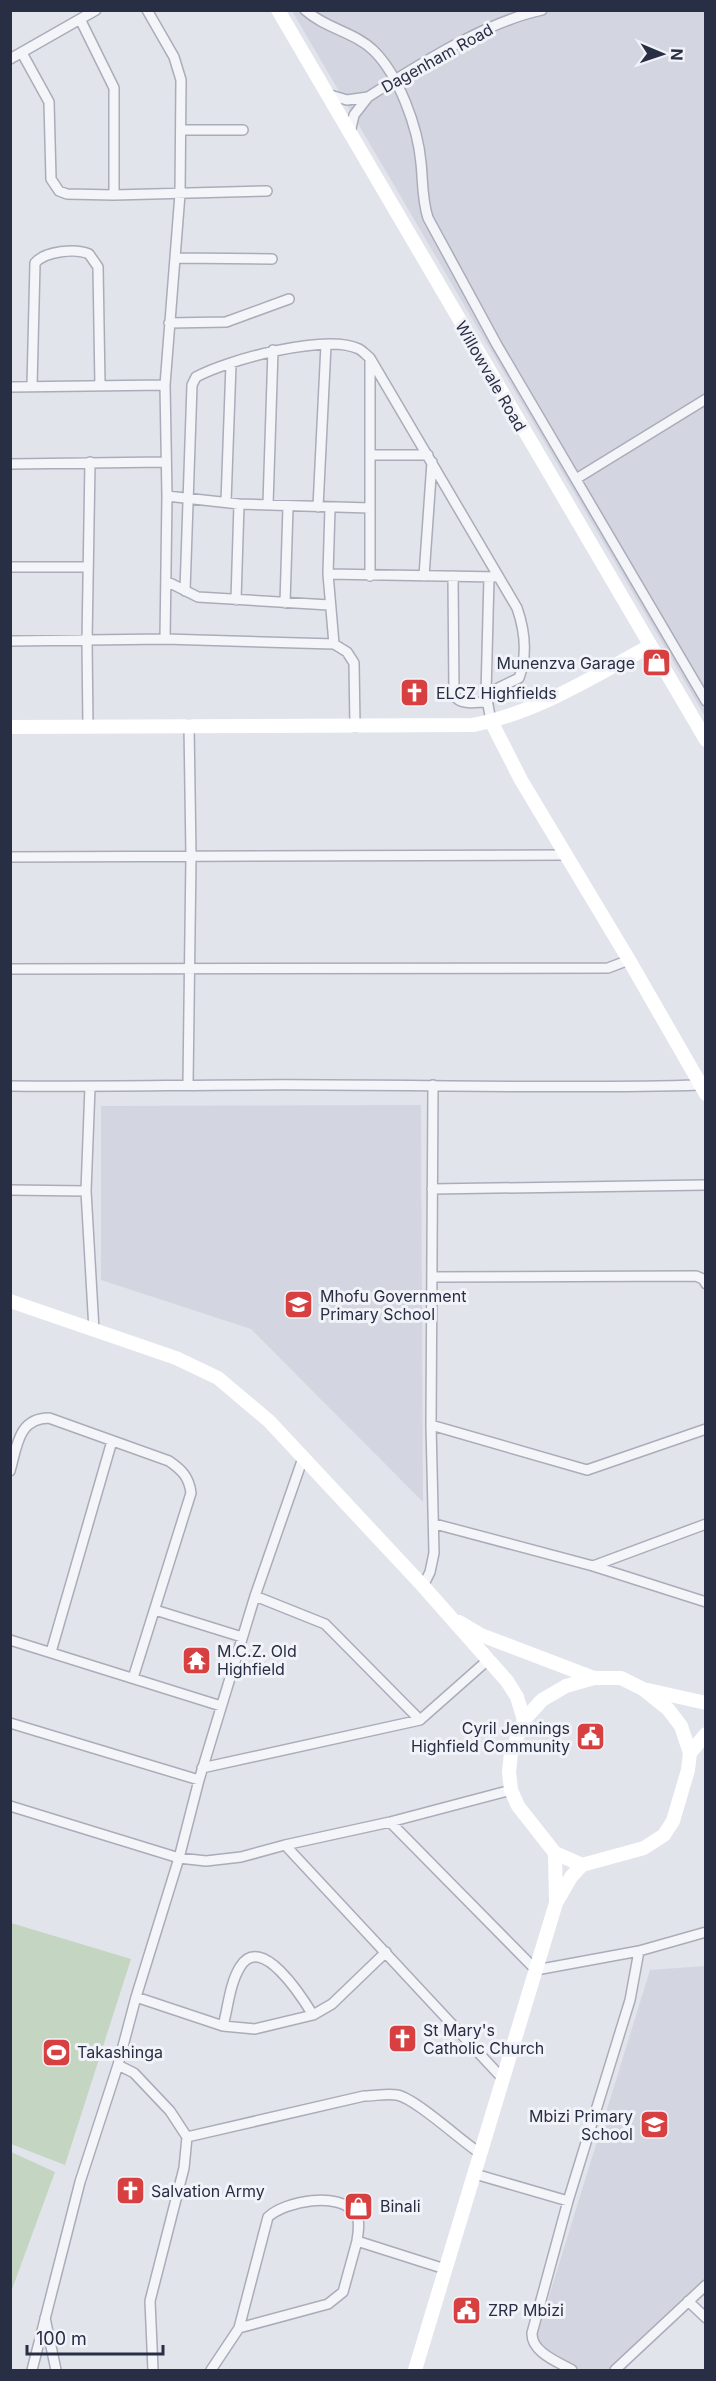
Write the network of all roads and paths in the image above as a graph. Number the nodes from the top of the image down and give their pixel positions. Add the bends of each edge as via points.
1 (96, 10) edge
2 (147, 10) edge
3 (278, 10) edge
4 (305, 10) edge
5 (542, 10) edge
6 (80, 19) junction
7 (22, 53) junction
8 (10, 59) edge
9 (394, 81) junction
10 (327, 94) junction
11 (368, 97) junction
12 (181, 130) junction
13 (243, 130) dead end
14 (350, 133) junction
15 (267, 191) dead end
16 (180, 194) junction
17 (114, 195) junction
18 (175, 258) junction
19 (272, 259) dead end
20 (289, 299) dead end
21 (169, 323) junction
22 (327, 345) junction
23 (273, 350) junction
24 (370, 358) junction
25 (231, 364) junction
26 (165, 385) junction
27 (32, 386) junction
28 (100, 386) junction
29 (10, 387) edge
30 (705, 399) edge
31 (370, 455) junction
32 (430, 459) junction
33 (90, 462) junction
34 (165, 462) junction
35 (10, 464) edge
36 (576, 479) junction
37 (167, 496) junction
38 (188, 499) junction
39 (226, 502) junction
40 (239, 504) junction
41 (268, 504) junction
42 (288, 507) junction
43 (318, 507) junction
44 (330, 508) junction
45 (370, 508) junction
46 (10, 567) edge
47 (88, 567) junction
48 (328, 574) junction
49 (369, 576) junction
50 (424, 576) junction
51 (453, 576) junction
52 (494, 577) junction
53 (166, 581) junction
54 (185, 591) junction
55 (236, 600) junction
56 (285, 603) junction
57 (329, 605) junction
58 (165, 639) junction
59 (10, 641) edge
60 (87, 642) junction
61 (334, 644) junction
62 (650, 646) junction
63 (486, 698) junction
64 (705, 701) edge
65 (491, 721) junction
66 (189, 725) junction
67 (10, 727) edge
68 (88, 727) junction
69 (355, 727) junction
70 (705, 740) edge
71 (565, 855) junction
72 (191, 856) junction
73 (10, 857) edge
74 (629, 960) junction
75 (10, 969) edge
76 (190, 969) junction
77 (188, 1084) junction
78 (433, 1085) junction
79 (10, 1086) edge
80 (90, 1087) junction
81 (703, 1090) edge
82 (705, 1185) edge
83 (432, 1189) junction
84 (10, 1190) edge
85 (86, 1191) junction
86 (432, 1277) junction
87 (705, 1284) edge
88 (10, 1301) edge
89 (94, 1330) junction
90 (431, 1425) junction
91 (705, 1429) edge
92 (112, 1441) junction
93 (303, 1458) junction
94 (10, 1471) edge
95 (435, 1524) junction
96 (705, 1524) edge
97 (593, 1566) junction
98 (423, 1586) junction
99 (255, 1596) junction
100 (705, 1602) edge
101 (155, 1610) junction
102 (452, 1618) junction
103 (242, 1637) junction
104 (10, 1640) edge
105 (51, 1652) junction
106 (489, 1659) junction
107 (134, 1678) junction
108 (594, 1678) junction
109 (643, 1689) junction
110 (705, 1703) edge
111 (221, 1706) junction
112 (420, 1720) junction
113 (524, 1720) junction
114 (10, 1723) edge
115 (705, 1734) edge
116 (690, 1753) junction
117 (202, 1768) junction
118 (199, 1780) junction
119 (511, 1790) junction
120 (10, 1806) edge
121 (390, 1822) junction
122 (285, 1845) junction
123 (555, 1853) junction
124 (179, 1858) junction
125 (582, 1865) junction
126 (556, 1903) junction
127 (705, 1932) edge
128 (639, 1951) junction
129 (386, 1953) junction
130 (536, 1970) junction
131 (136, 1997) junction
132 (313, 2015) junction
133 (223, 2026) junction
134 (118, 2065) junction
135 (503, 2079) junction
136 (187, 2137) junction
137 (481, 2154) junction
138 (475, 2174) junction
139 (568, 2201) junction
140 (357, 2241) junction
141 (445, 2269) junction
142 (705, 2285) edge
143 (688, 2301) junction
144 (45, 2316) junction
145 (705, 2318) edge
146 (238, 2328) junction
147 (32, 2370) edge
148 (56, 2370) edge
149 (153, 2370) edge
150 (211, 2370) edge
151 (415, 2370) edge
152 (572, 2370) edge
153 (615, 2370) edge

1 - 6 street
2 - 12 street via 178,68
3 - 10 street, Willowvale Road
4 - 9 street via 374,51
5 - 9 street, Dagenham Road via 485,30
6 - 7 street
6 - 17 street via 114,88
7 - 8 street
7 - 17 street via 49,102 54,186 67,194
9 - 11 street, Dagenham Road
9 - 36 street via 408,108 418,142 428,219
10 - 11 street, Dagenham Road via 346,100
10 - 14 street, Willowvale Road
11 - 14 street, Dagenham Road via 354,115
12 - 13 street
12 - 16 street
14 - 62 street, Willowvale Road
15 - 16 street
16 - 17 street
16 - 18 street
18 - 19 street
18 - 21 street
20 - 21 street via 226,322
21 - 26 street
22 - 23 street
22 - 24 street via 358,349
22 - 43 street
23 - 25 street
23 - 41 street
24 - 31 street
24 - 32 street
25 - 38 street via 193,381
25 - 39 street
26 - 28 street
26 - 34 street
27 - 28 street
27 - 28 street via 36,263 45,255 79,251 89,254 98,267
27 - 29 street
30 - 36 street
31 - 32 street
31 - 45 street
32 - 50 street
32 - 52 street
33 - 34 street
33 - 35 street
33 - 47 street
34 - 37 street
36 - 64 street
37 - 38 street
37 - 53 street
38 - 39 street
38 - 54 street
39 - 40 street
40 - 41 street
40 - 55 street
41 - 42 street
42 - 43 street
42 - 56 street
43 - 44 street
44 - 45 street
44 - 48 street
45 - 49 street
46 - 47 street
47 - 60 street
48 - 49 street
48 - 57 street
49 - 50 street
50 - 51 street
51 - 52 street
51 - 63 street via 454,695 459,702
52 - 63 street
52 - 63 street via 518,608 525,631 524,664 519,678
53 - 54 street
53 - 58 street
54 - 55 street via 198,597
55 - 56 street
56 - 57 street
57 - 61 street
58 - 60 street
58 - 61 street
59 - 60 street
60 - 68 street
61 - 69 street via 347,652 354,663
62 - 65 street via 566,690
62 - 70 street, Willowvale Road
63 - 65 street
65 - 69 street
65 - 71 street
66 - 68 street
66 - 69 street
66 - 72 street
67 - 68 street
71 - 72 street
71 - 74 street
72 - 73 street
72 - 76 street
74 - 76 street via 608,968
74 - 81 street
75 - 76 street
76 - 77 street
77 - 78 street
77 - 80 street
78 - 81 street
78 - 83 street
79 - 80 street
80 - 85 street
82 - 83 street
83 - 86 street
84 - 85 street
85 - 89 street
86 - 87 street via 696,1276
86 - 90 street
88 - 89 street
89 - 93 street via 176,1358 218,1378 269,1421
90 - 91 street via 587,1470
90 - 95 street
92 - 94 street via 60,1421 38,1418 22,1433
92 - 101 street via 169,1461 189,1480 191,1493
92 - 105 street
93 - 98 street
93 - 99 street
95 - 97 street
95 - 98 street via 434,1553
96 - 97 street
97 - 100 street
98 - 102 street
99 - 103 street
99 - 112 street via 325,1624
101 - 103 street
101 - 107 street
102 - 106 street
102 - 108 street via 481,1635
103 - 111 street
104 - 105 street
105 - 107 street
106 - 112 street
106 - 113 street via 517,1698
107 - 111 street
108 - 109 street via 621,1678
108 - 113 street via 566,1686 542,1700
109 - 110 street
109 - 116 street via 668,1709 681,1726
111 - 117 street
112 - 117 street
113 - 119 street via 511,1753
114 - 118 street
115 - 116 street
116 - 125 street via 673,1821 664,1835 644,1848
117 - 118 street
118 - 124 street
119 - 121 street
119 - 123 street via 518,1806
120 - 124 street
121 - 122 street
121 - 130 street
122 - 124 street via 225,1860
122 - 129 street
123 - 125 street
123 - 126 street
124 - 131 street
125 - 126 street
126 - 130 street
127 - 128 street
128 - 130 street
128 - 139 street via 630,2000
129 - 132 street via 332,2004
129 - 135 street
130 - 135 street
131 - 133 street
131 - 134 street
132 - 133 street via 255,2029
132 - 133 street via 273,1964 263,1956 253,1956 237,1974
134 - 136 street via 134,2073 170,2111
134 - 144 street via 80,2182
135 - 137 street
136 - 137 street via 364,2097 394,2094 411,2101
136 - 149 street via 184,2168 151,2293
137 - 138 street
138 - 139 street
138 - 141 street
139 - 152 street via 532,2341
140 - 141 street
140 - 146 street via 338,2298
140 - 146 street via 356,2214 338,2202 323,2200 276,2210 268,2217
141 - 151 street
142 - 143 street
143 - 145 street
143 - 153 street
144 - 147 street
144 - 148 street
146 - 150 street

